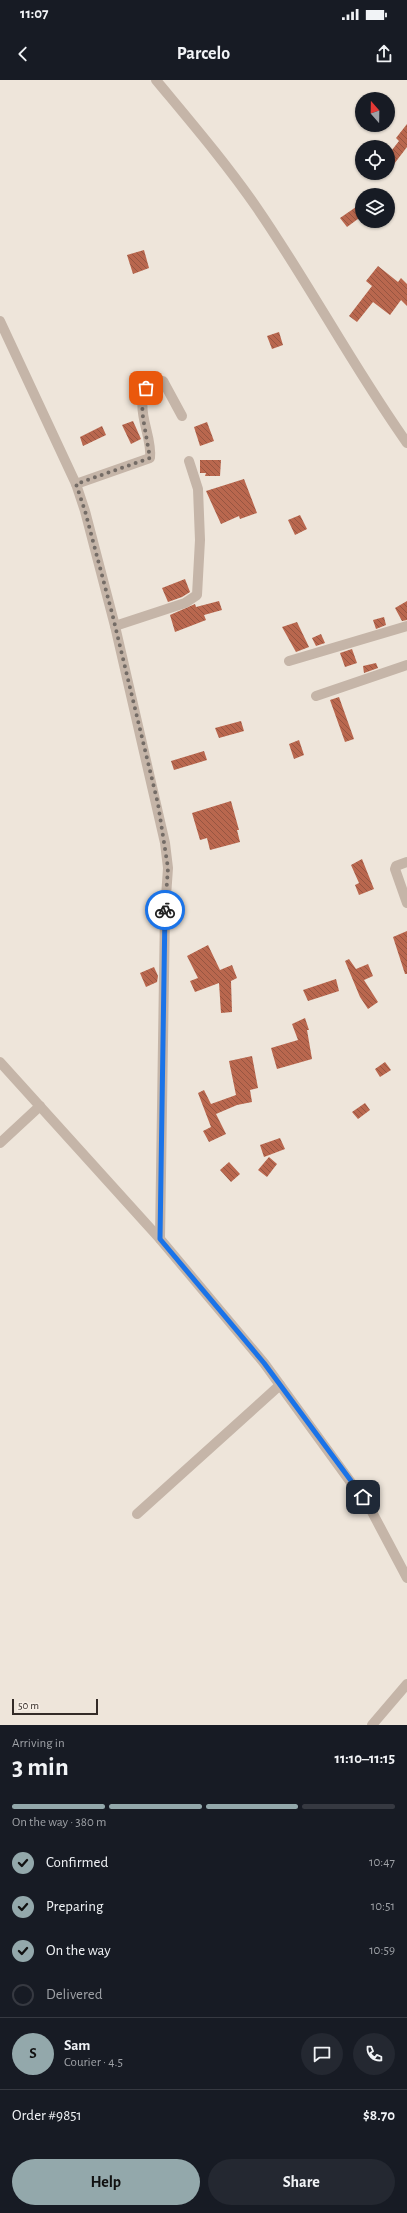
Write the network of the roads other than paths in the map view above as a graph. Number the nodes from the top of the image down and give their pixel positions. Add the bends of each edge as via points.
1 (156, 80) edge
2 (0, 321) edge
3 (182, 416) dead end
4 (407, 443) edge
5 (189, 461) dead end
6 (76, 484) junction
7 (115, 626) junction
8 (407, 626) edge
9 (289, 662) dead end
10 (407, 665) edge
11 (316, 696) dead end
12 (407, 862) edge
13 (407, 904) edge
14 (0, 1062) edge
15 (40, 1106) junction
16 (0, 1143) edge
17 (160, 1239) junction
18 (280, 1385) junction
19 (137, 1514) dead end
20 (407, 1578) edge
21 (407, 1684) edge
22 (372, 1725) edge

1 - 4 street via 257,208 378,402
2 - 6 street
3 - 6 street via 163,381 152,381 146,388 142,403 150,458
5 - 7 street via 198,489 200,540 197,595 185,603
6 - 7 street
7 - 17 street via 158,804 168,868 165,911
8 - 9 street
10 - 11 street
12 - 13 street via 396,866 395,869
14 - 15 street
15 - 16 street
15 - 17 street
17 - 18 street
18 - 19 street
18 - 20 street via 372,1510
21 - 22 street

